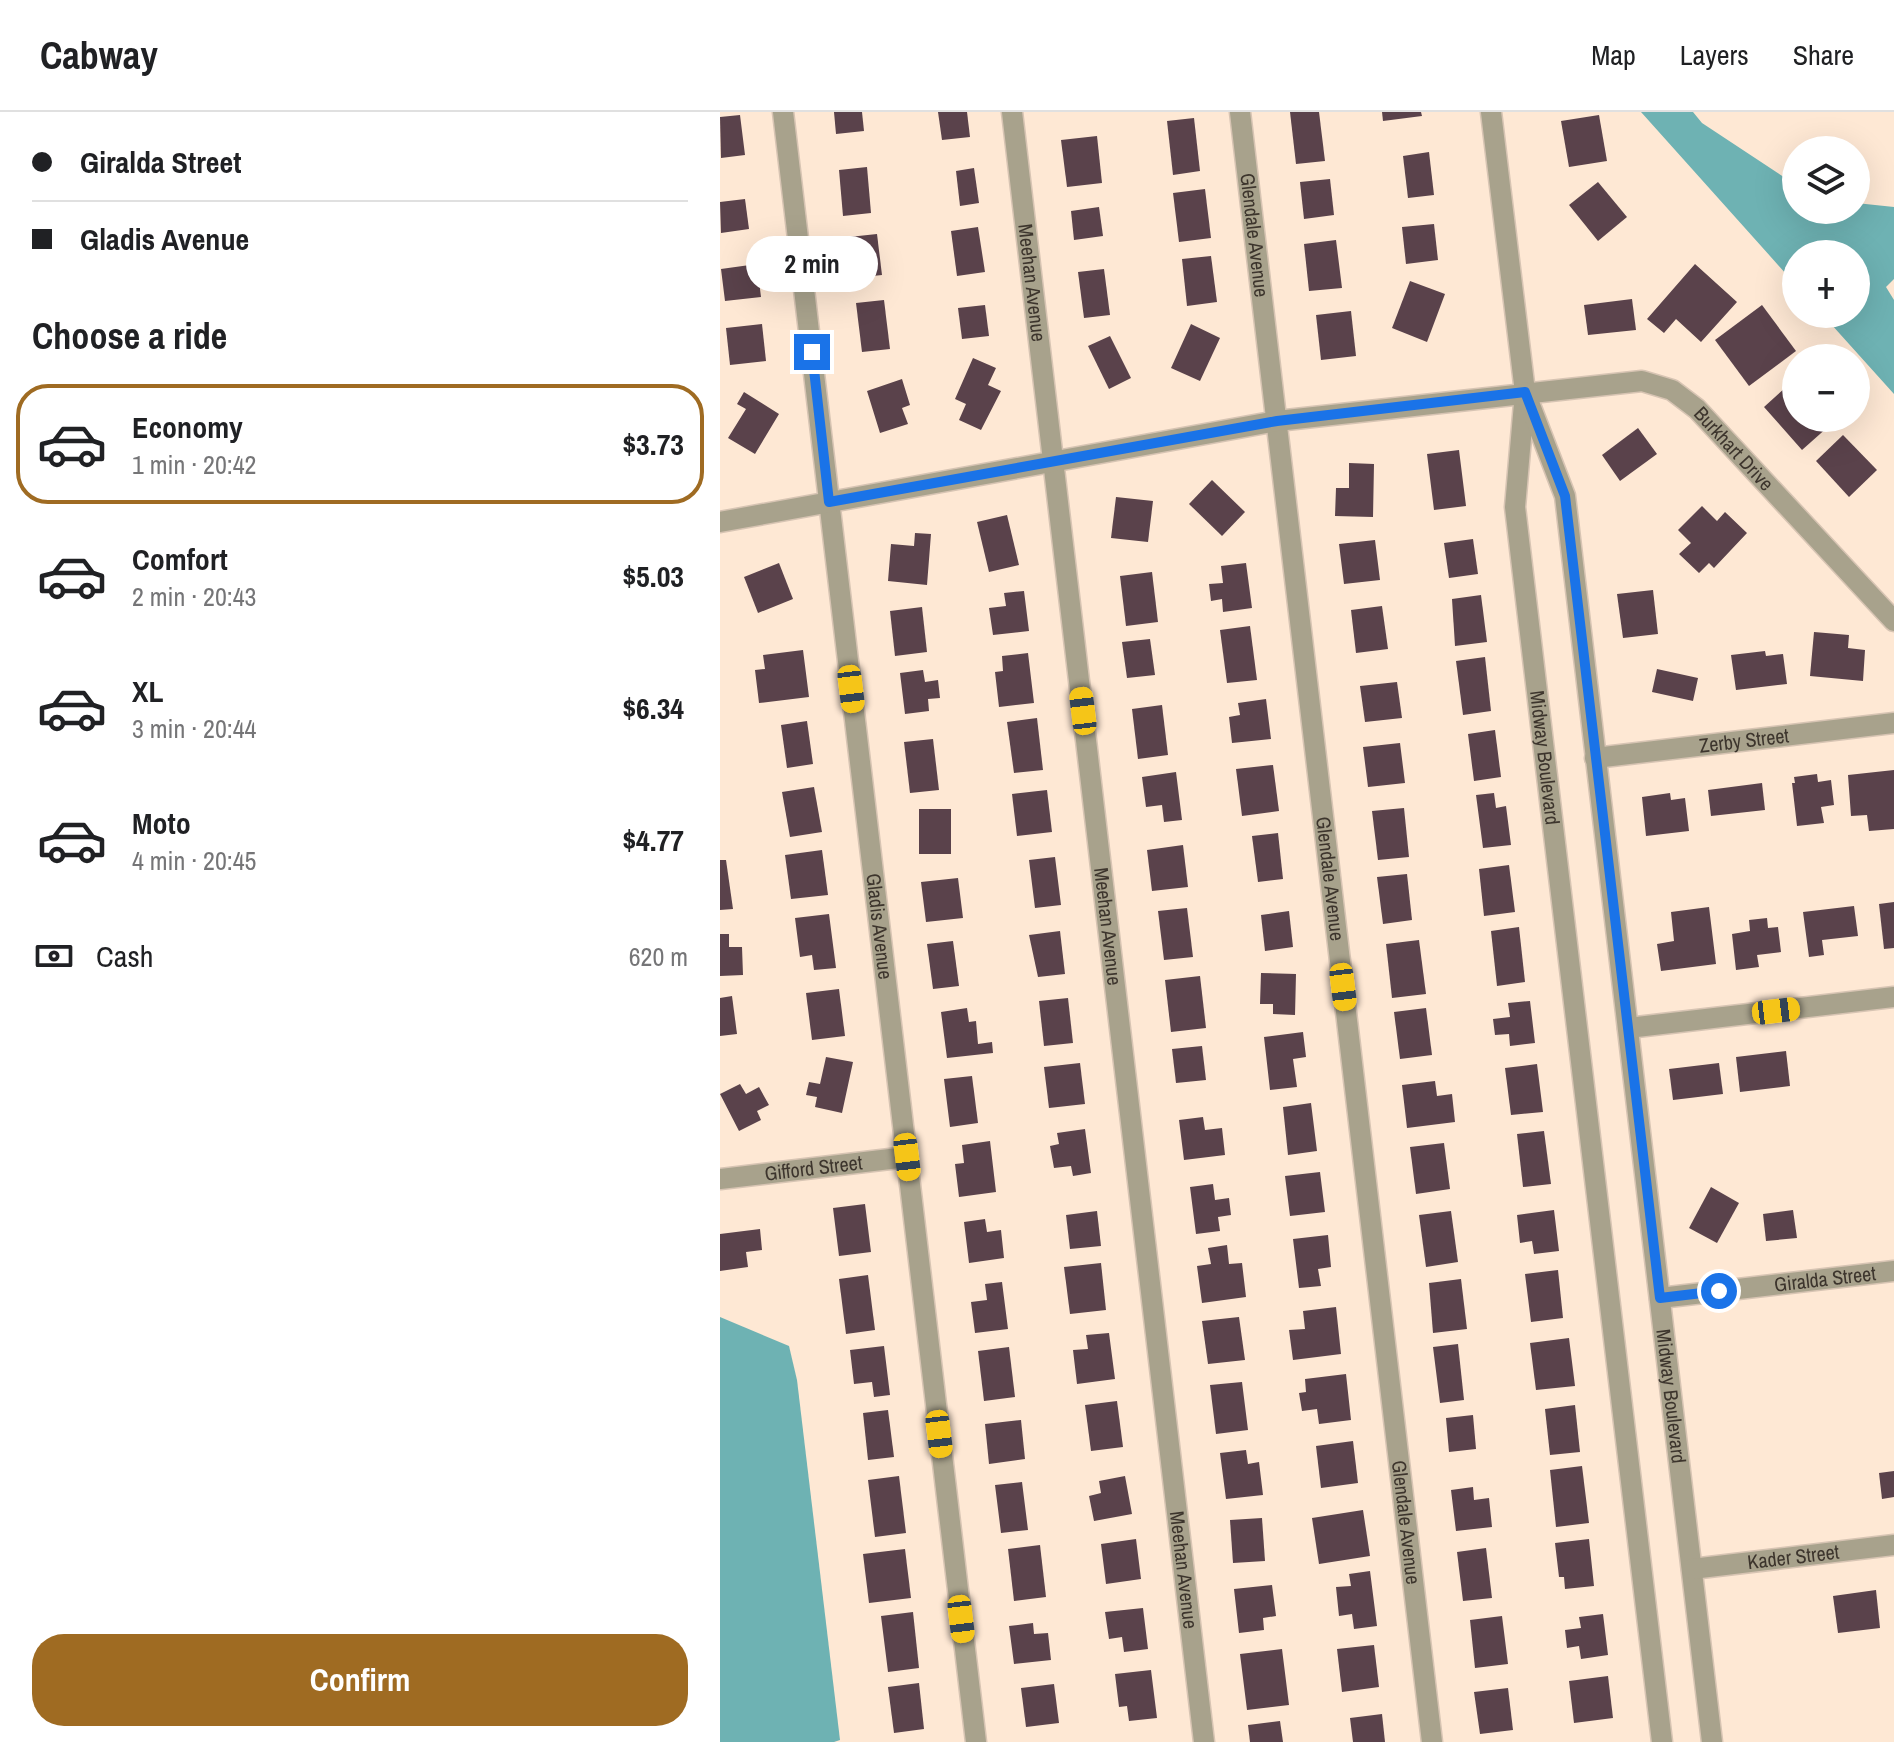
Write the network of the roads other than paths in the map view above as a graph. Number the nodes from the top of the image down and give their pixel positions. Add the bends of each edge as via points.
1 (783, 112) edge
2 (1012, 112) edge
3 (1240, 112) edge
4 (1491, 112) edge
5 (1525, 392) junction
6 (1277, 421) junction
7 (1053, 462) junction
8 (829, 502) junction
9 (720, 522) edge
10 (1894, 621) edge
11 (1894, 723) edge
12 (1595, 758) junction
13 (1894, 997) edge
14 (1628, 1028) junction
15 (907, 1157) junction
16 (720, 1179) edge
17 (1894, 1271) edge
18 (1660, 1298) junction
19 (1894, 1545) edge
20 (1692, 1569) junction
21 (976, 1742) edge
22 (1204, 1742) edge
23 (1432, 1742) edge
24 (1662, 1742) edge
25 (1712, 1742) edge

1 - 8 street, Gladis Avenue
2 - 7 street, Meehan Avenue
3 - 6 street, Glendale Avenue
4 - 5 street, Midway Boulevard
5 - 6 street, Burkhart Drive
5 - 10 street, Burkhart Drive via 1642,381 1672,390 1697,409
5 - 12 street, Midway Boulevard via 1565,496
5 - 24 street, Midway Boulevard via 1515,507
6 - 7 street, Burkhart Drive
6 - 23 street, Glendale Avenue
7 - 8 street, Burkhart Drive
7 - 22 street, Meehan Avenue
8 - 9 street, Burkhart Drive
8 - 15 street, Gladis Avenue
11 - 12 street, Zerby Street
12 - 14 street, Midway Boulevard
13 - 14 street
14 - 18 street, Midway Boulevard
15 - 16 street, Gifford Street
15 - 21 street, Gladis Avenue
17 - 18 street, Giralda Street
18 - 20 street, Midway Boulevard
19 - 20 street, Kader Street
20 - 25 street, Midway Boulevard

